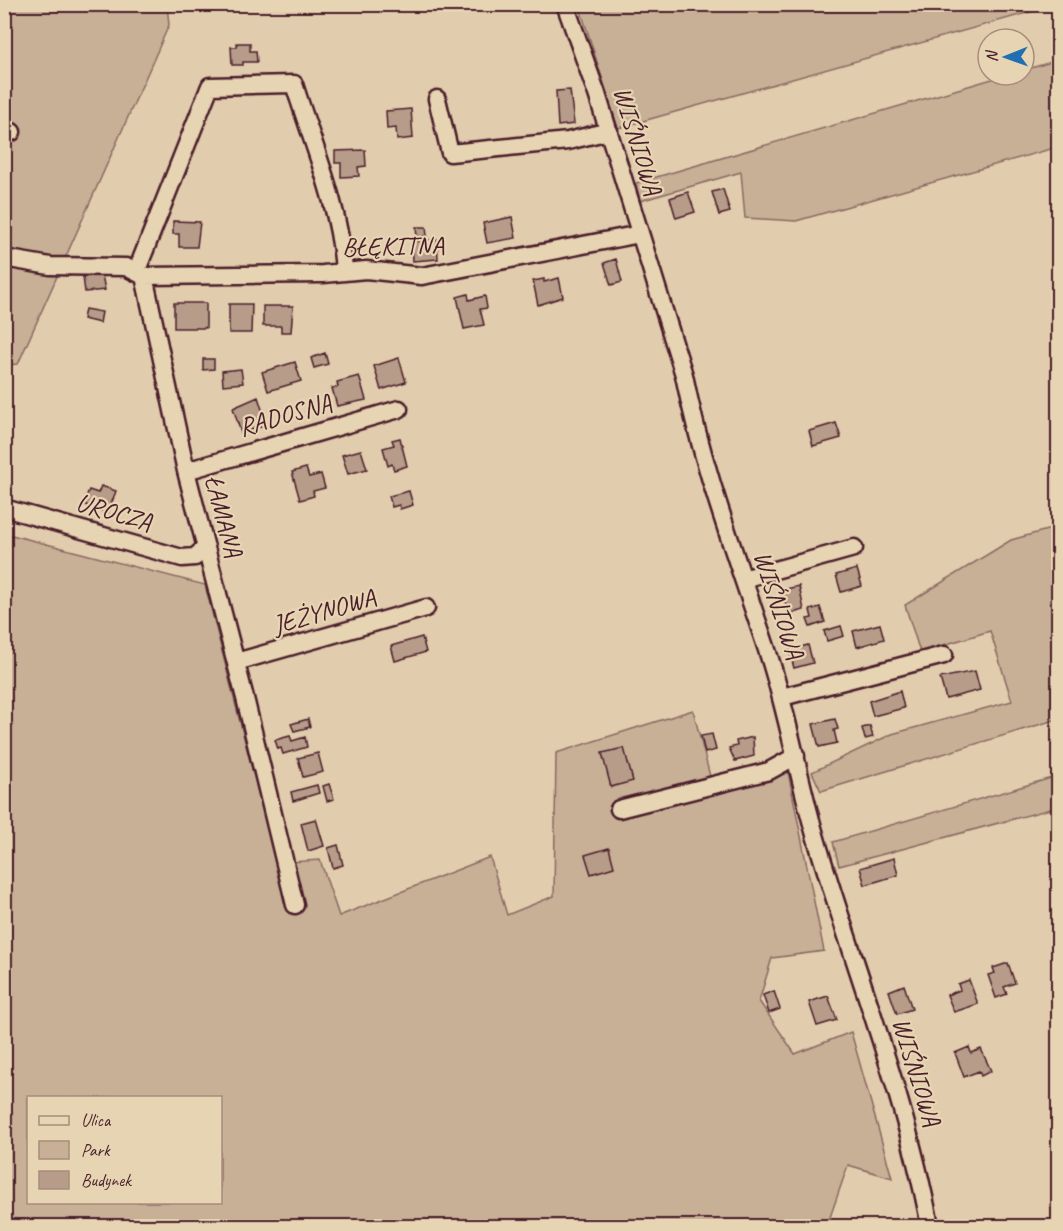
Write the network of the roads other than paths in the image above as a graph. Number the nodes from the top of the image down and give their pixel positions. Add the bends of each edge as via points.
1 (565, 4) edge
2 (436, 99) dead end
3 (609, 131) junction
4 (640, 234) junction
5 (4, 258) edge
6 (344, 271) junction
7 (140, 273) junction
8 (399, 409) dead end
9 (186, 471) junction
10 (4, 508) edge
11 (206, 547) junction
12 (854, 548) dead end
13 (743, 579) junction
14 (426, 608) dead end
15 (944, 655) dead end
16 (236, 662) junction
17 (782, 697) junction
18 (796, 756) junction
19 (619, 809) dead end
20 (295, 905) dead end
21 (930, 1227) edge

1 - 3 street, WIŚNIOWA
2 - 3 street via 450,153 568,141
3 - 4 street, WIŚNIOWA
4 - 6 street, BŁĘKITNA via 422,276
4 - 13 street, WIŚNIOWA
5 - 7 street via 50,266 126,267
6 - 7 street, BŁĘKITNA
6 - 7 street via 330,195 294,84 210,86
7 - 9 street, ŁAMANA
8 - 9 street, RADOSNA
9 - 11 street, ŁAMANA
10 - 11 street, UROCZA via 182,558 195,557
11 - 16 street, ŁAMANA
12 - 13 street
13 - 17 street, WIŚNIOWA
14 - 16 street, JEŻYNOWA
15 - 17 street
16 - 20 street, ŁAMANA
17 - 18 street, WIŚNIOWA
18 - 19 street via 769,771
18 - 21 street, WIŚNIOWA via 817,843 911,1140

